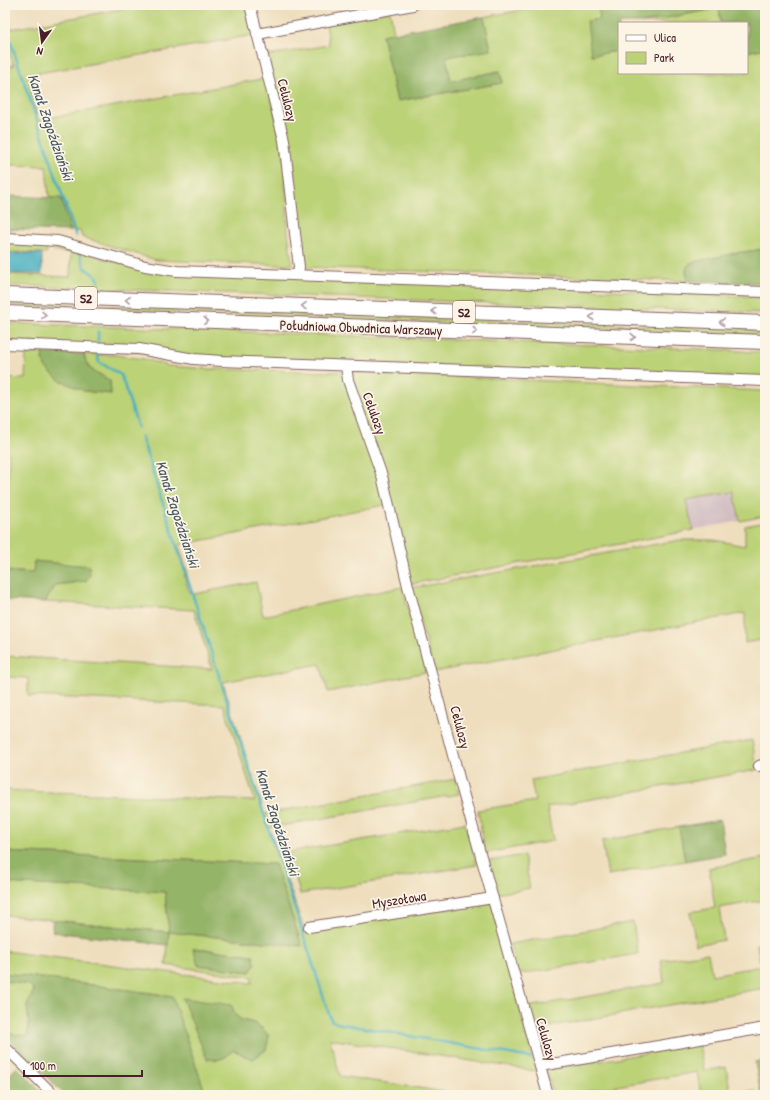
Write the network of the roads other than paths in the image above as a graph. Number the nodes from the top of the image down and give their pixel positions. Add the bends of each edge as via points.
1 (250, 5) edge
2 (413, 5) edge
3 (257, 34) junction
4 (5, 238) edge
5 (298, 274) junction
6 (765, 292) edge
7 (5, 295) edge
8 (5, 313) edge
9 (765, 323) edge
10 (765, 342) edge
11 (5, 344) edge
12 (346, 366) junction
13 (765, 381) edge
14 (493, 898) junction
15 (309, 927) dead end
16 (765, 1028) edge
17 (5, 1047) edge
18 (540, 1063) junction
19 (54, 1095) edge
20 (548, 1095) edge

1 - 3 street, Celulozy
2 - 3 street
3 - 5 street, Celulozy via 284,140
4 - 5 street via 40,239 71,244 160,269
5 - 6 street
9 -> 7 highway, Południowa Obwodnica Warszawy / S2
8 -> 10 highway, Południowa Obwodnica Warszawy / S2
11 - 12 street via 139,349 194,360
12 - 13 street
12 - 14 street, Celulozy via 348,380 382,476 408,586
14 - 15 street, Myszołowa
14 - 18 street, Celulozy
16 - 18 street
17 - 19 street
18 - 20 street, Celulozy

